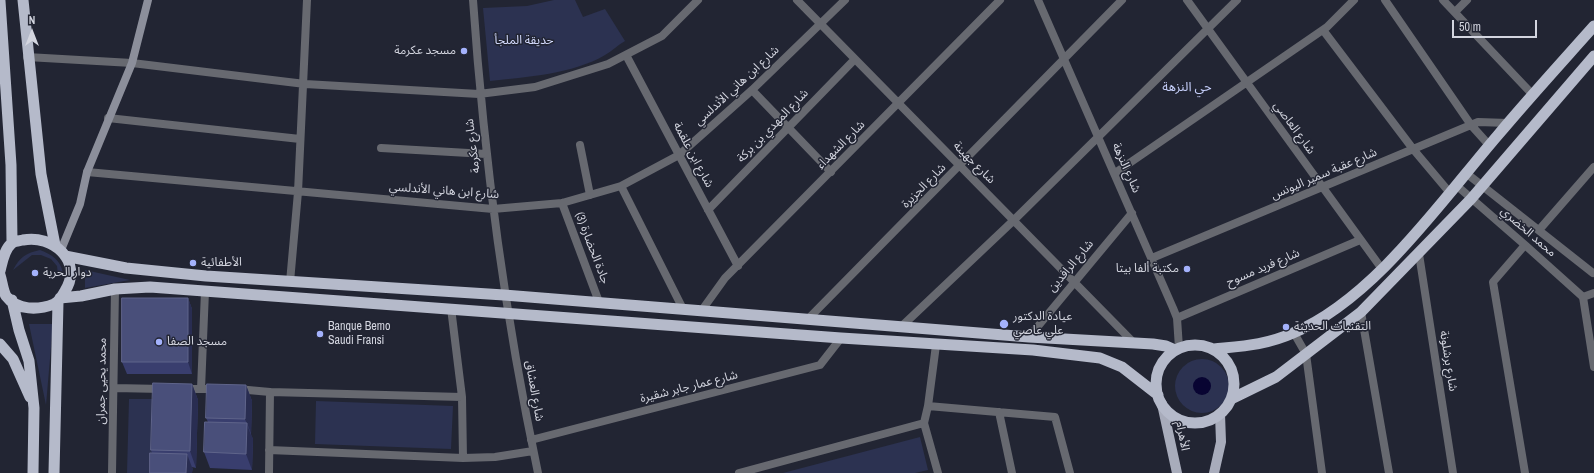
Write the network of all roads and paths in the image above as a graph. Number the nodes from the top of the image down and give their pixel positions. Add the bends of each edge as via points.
1 (23, 0) edge
2 (148, 0) edge
3 (307, 0) edge
4 (473, 0) edge
5 (698, 0) edge
6 (797, 0) edge
7 (845, 0) edge
8 (1000, 0) edge
9 (1038, 0) edge
10 (1122, 0) edge
11 (1187, 0) edge
12 (1236, 0) edge
13 (1354, 0) edge
14 (1385, 0) edge
15 (1443, 0) edge
16 (1467, 0) edge
17 (0, 1) edge
18 (1455, 12) junction
19 (821, 24) junction
20 (1594, 26) edge
21 (1207, 29) junction
22 (1323, 30) junction
23 (626, 55) junction
24 (1594, 56) edge
25 (27, 57) junction
26 (1064, 57) junction
27 (855, 59) junction
28 (132, 63) junction
29 (1246, 82) junction
30 (305, 84) junction
31 (752, 90) junction
32 (480, 94) junction
33 (1533, 95) junction
34 (899, 104) junction
35 (108, 118) junction
36 (1508, 123) junction
37 (1471, 125) junction
38 (788, 128) junction
39 (1099, 137) junction
40 (300, 139) junction
41 (580, 145) dead end
42 (1489, 145) junction
43 (381, 148) dead end
44 (1413, 149) junction
45 (486, 154) junction
46 (679, 155) junction
47 (960, 166) junction
48 (1594, 167) edge
49 (87, 172) junction
50 (831, 172) junction
51 (1115, 173) junction
52 (1466, 173) junction
53 (1483, 185) junction
54 (621, 186) junction
55 (1322, 188) junction
56 (1453, 189) junction
57 (298, 192) junction
58 (590, 195) junction
59 (1471, 198) junction
60 (562, 203) junction
61 (493, 208) junction
62 (708, 210) junction
63 (1132, 213) junction
64 (1014, 220) junction
65 (1539, 230) junction
66 (1360, 240) junction
67 (1525, 245) junction
68 (7, 246) edge
69 (61, 250) junction
70 (1418, 254) junction
71 (1152, 258) junction
72 (738, 266) junction
73 (1382, 269) junction
74 (0, 272) edge
75 (0, 275) edge
76 (1594, 275) edge
77 (1074, 281) junction
78 (290, 282) junction
79 (115, 288) junction
80 (204, 291) junction
81 (1594, 292) edge
82 (504, 295) junction
83 (6, 296) edge
84 (1583, 297) junction
85 (59, 300) junction
86 (599, 302) junction
87 (451, 308) junction
88 (683, 309) junction
89 (702, 310) junction
90 (1361, 312) junction
91 (508, 313) junction
92 (1176, 318) junction
93 (808, 319) junction
94 (902, 326) junction
95 (1294, 333) junction
96 (1029, 336) junction
97 (841, 338) junction
98 (1134, 343) junction
99 (0, 344) edge
100 (936, 345) junction
101 (1177, 349) junction
102 (1214, 349) junction
103 (1306, 354) junction
104 (1594, 368) edge
105 (114, 388) junction
106 (200, 389) junction
107 (270, 392) junction
108 (462, 397) junction
109 (1231, 399) junction
110 (1160, 400) junction
111 (928, 406) junction
112 (34, 408) junction
113 (1000, 412) junction
114 (1220, 414) junction
115 (924, 423) junction
116 (531, 440) junction
117 (269, 450) junction
118 (533, 451) junction
119 (463, 458) junction
120 (33, 473) edge
121 (54, 473) edge
122 (112, 473) edge
123 (269, 473) edge
124 (538, 473) edge
125 (739, 473) edge
126 (938, 473) edge
127 (1012, 473) edge
128 (1070, 473) edge
129 (1177, 473) edge
130 (1214, 473) edge
131 (1322, 473) edge
132 (1389, 473) edge
133 (1453, 473) edge
134 (1525, 473) edge

1 - 25 highway
2 - 28 main road
3 - 30 street
4 - 32 street, شارع عكرمة
5 - 23 street via 662,36
6 - 19 street, شارع جهينة
7 - 19 street, شارع ابن هاني الأندلسي
8 - 34 street, شارع الشهداء
9 - 26 street, شارع النزهة
10 - 26 street, شارع الجزيرة
11 - 21 street, شارع العاصي
12 - 21 street
13 - 22 street
14 - 37 street
15 - 18 street
16 - 18 street
17 - 68 highway via 12,170
18 - 33 street
19 - 27 street, شارع جهينة
19 - 31 street, شارع ابن هاني الأندلسي
20 - 33 highway
21 - 29 street, شارع العاصي
21 - 39 street
22 - 29 street
22 - 44 street, محمد الخضري
23 - 32 street via 608,64 535,87
23 - 46 street, شارع ابن علقمة
24 - 53 highway
25 - 28 street
25 - 69 highway via 41,174
26 - 39 street, شارع النزهة
26 - 47 street, شارع الجزيرة
27 - 34 street, شارع جهينة
27 - 38 street, شارع المهدي بن بركة
28 - 30 street
28 - 35 main road
29 - 51 street
29 - 55 street, شارع العاصي
30 - 32 street
30 - 40 street
31 - 38 street
31 - 46 street, شارع ابن هاني الأندلسي
32 - 45 street, شارع عكرمة
33 - 36 highway
34 - 47 street, شارع جهينة
34 - 50 street, شارع الشهداء
35 - 40 street
35 - 49 main road
36 - 37 street, شارع عقبة سمير اليونس via 1478,122
36 - 42 highway
37 - 42 street
37 - 44 street, شارع عقبة سمير اليونس
38 - 50 street
38 - 62 street, شارع المهدي بن بركة
39 - 51 street, شارع النزهة
39 - 64 street
40 - 57 street
41 - 58 street
42 - 52 highway
43 - 45 street
44 - 55 street, شارع عقبة سمير اليونس
44 - 56 street, محمد الخضري
45 - 61 street, شارع عكرمة
46 - 54 street, شارع ابن هاني الأندلسي
46 - 62 street, شارع ابن علقمة
47 - 64 street, شارع جهينة
47 - 93 street, شارع الجزيرة
48 - 65 street
49 - 57 street, شارع ابن هاني الأندلسي
49 - 69 main road via 80,204
50 - 72 street, شارع الشهداء
51 - 63 street, شارع النزهة
52 - 53 street, محمد الخضري
52 - 56 highway
53 - 59 highway
53 - 65 street, محمد الخضري
54 - 58 street, شارع ابن هاني الأندلسي
54 - 88 street
55 - 66 street, شارع العاصي
55 - 71 street, شارع عقبة سمير اليونس
56 - 59 street, محمد الخضري
56 - 73 highway
57 - 61 street, شارع ابن هاني الأندلسي
57 - 78 street
58 - 60 street, شارع ابن هاني الأندلسي
59 - 67 street, محمد الخضري
59 - 70 highway
60 - 61 street, شارع ابن هاني الأندلسي
60 - 86 street, جادة الحضارة (3)
61 - 82 street, شارع عكرمة
62 - 72 street, شارع ابن علقمة
63 - 71 street, شارع النزهة
63 - 77 street, شارع الرافدين
64 - 77 street, شارع جهينة
64 - 94 street
65 - 76 street, محمد الخضري
66 - 73 street, شارع العاصي
66 - 92 street, شارع فريد مسوح
67 - 84 street, محمد الخضري
67 - 134 street via 1493,282
68 - 69 highway via 42,239
68 - 74 highway
69 - 78 highway via 126,268
69 - 85 highway via 70,270 68,285
70 - 90 highway
70 - 133 street, شارع برشلونة
71 - 92 street, شارع النزهة
72 - 89 street, شارع الشهداء via 725,278
73 - 95 highway via 1341,306
75 - 83 highway
77 - 96 street, شارع الرافدين
77 - 98 street, شارع جهينة
78 - 82 highway
79 - 80 highway via 150,287
79 - 85 highway
79 - 105 street, محمد يحيى جمران
80 - 87 highway
80 - 106 street
81 - 84 street
82 - 86 highway
82 - 91 street, شارع عكرمة
83 - 85 highway via 22,306 34,309 46,307
83 - 112 highway via 29,361
84 - 104 street
85 - 121 highway
86 - 88 highway
87 - 91 highway
87 - 108 street
88 - 89 highway
89 - 93 highway
90 - 103 highway
90 - 132 street
91 - 97 highway
91 - 116 street, شارع العشاق
92 - 101 street, شارع النزهة
93 - 94 highway
94 - 96 highway
95 - 102 highway via 1265,344
95 - 103 street
96 - 98 highway
97 - 100 highway
97 - 116 street, شارع عمار جابر شقيرة via 820,366
98 - 101 highway
99 - 112 highway via 13,359
100 - 110 highway via 1033,350 1100,358 1122,367
100 - 111 street
101 - 102 highway via 1202,345
101 - 110 highway via 1165,359 1159,370 1156,382
102 - 109 highway via 1225,358 1232,371 1234,385
103 - 109 highway via 1276,377
103 - 131 street
105 - 106 street
105 - 122 street, محمد يحيى جمران
106 - 107 street via 256,389
107 - 108 street
107 - 117 street
108 - 119 street
109 - 114 highway
110 - 114 highway via 1173,416 1189,422 1205,421
110 - 129 main road, الأهرام
111 - 113 street
111 - 115 street
112 - 120 highway
113 - 127 street
113 - 128 street via 1055,416
114 - 130 main road via 1220,442
115 - 125 street
115 - 126 street
116 - 118 street, شارع العشاق
117 - 119 street
117 - 123 street
118 - 119 street via 494,457
118 - 124 street, شارع العشاق

